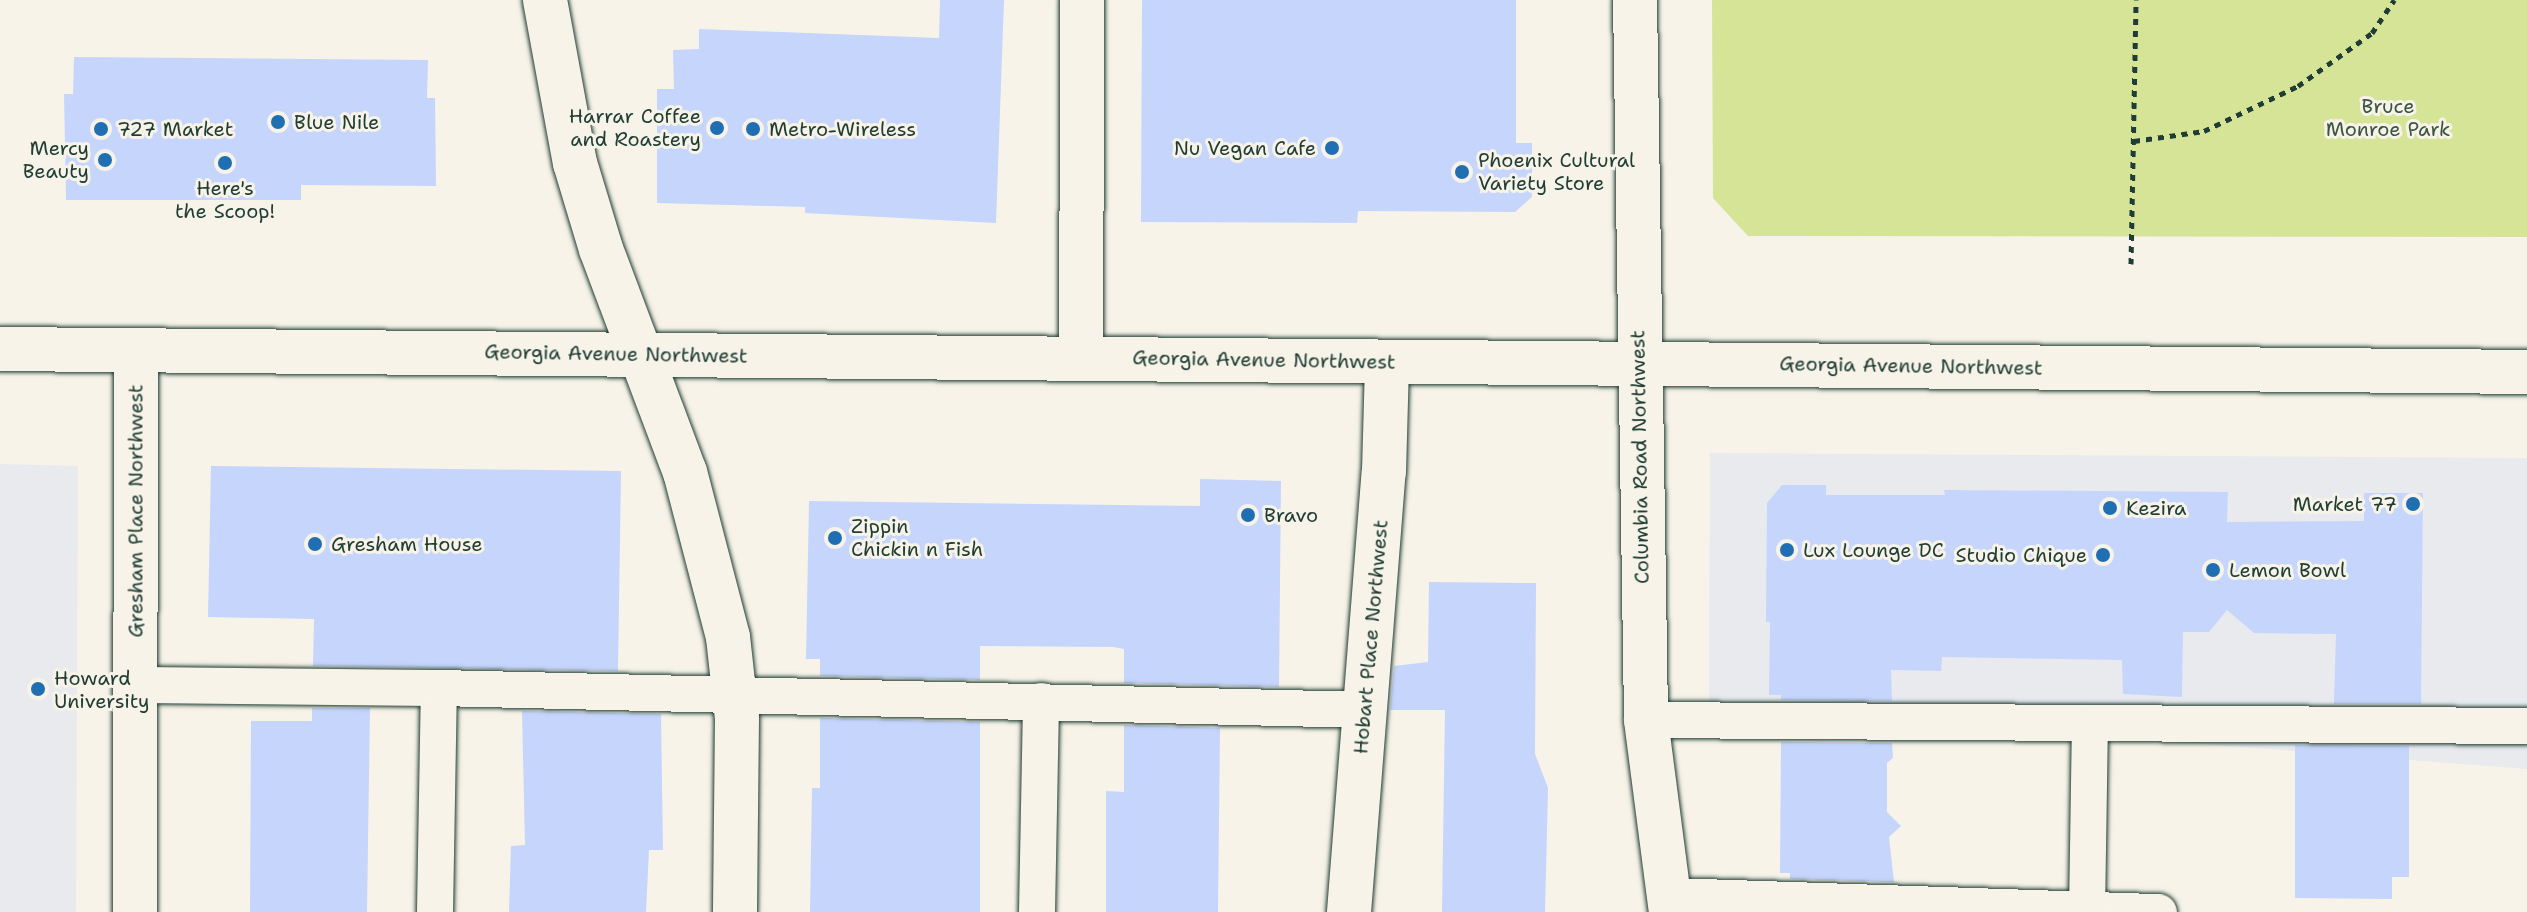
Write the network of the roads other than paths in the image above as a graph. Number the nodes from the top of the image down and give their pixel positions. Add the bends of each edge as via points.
1 (545, 0) edge
2 (1082, 0) edge
3 (1635, 0) edge
4 (0, 349) edge
5 (136, 350) junction
6 (642, 355) junction
7 (1081, 359) junction
8 (1387, 362) junction
9 (1638, 364) junction
10 (2527, 372) edge
11 (135, 685) junction
12 (439, 688) junction
13 (735, 693) junction
14 (1041, 701) junction
15 (1365, 710) junction
16 (1646, 720) junction
17 (2090, 723) junction
18 (2527, 726) edge
19 (1671, 904) edge
20 (2087, 911) edge
21 (135, 912) edge
22 (435, 912) edge
23 (735, 912) edge
24 (1037, 912) edge
25 (1349, 912) edge
26 (2159, 912) edge

1 - 6 main road via 575,163
2 - 7 main road
3 - 9 main road, Columbia Road Northwest
4 - 5 main road, Georgia Avenue Northwest
5 - 6 main road, Georgia Avenue Northwest
5 - 11 main road, Gresham Place Northwest
6 - 7 main road, Georgia Avenue Northwest
6 - 13 main road via 711,562
7 - 8 main road, Georgia Avenue Northwest
8 - 9 main road, Georgia Avenue Northwest
8 - 15 main road, Hobart Place Northwest
9 - 10 main road, Georgia Avenue Northwest
9 - 16 main road, Columbia Road Northwest
11 - 12 lane
11 - 21 main road, Gresham Place Northwest
12 - 13 lane
12 - 22 lane
13 - 14 lane
13 - 23 main road
14 - 15 lane
14 - 24 lane
15 - 25 main road, Hobart Place Northwest
16 - 17 lane
16 - 19 main road, Columbia Road Northwest
17 - 18 lane
17 - 20 lane
19 - 20 lane
20 - 26 lane

